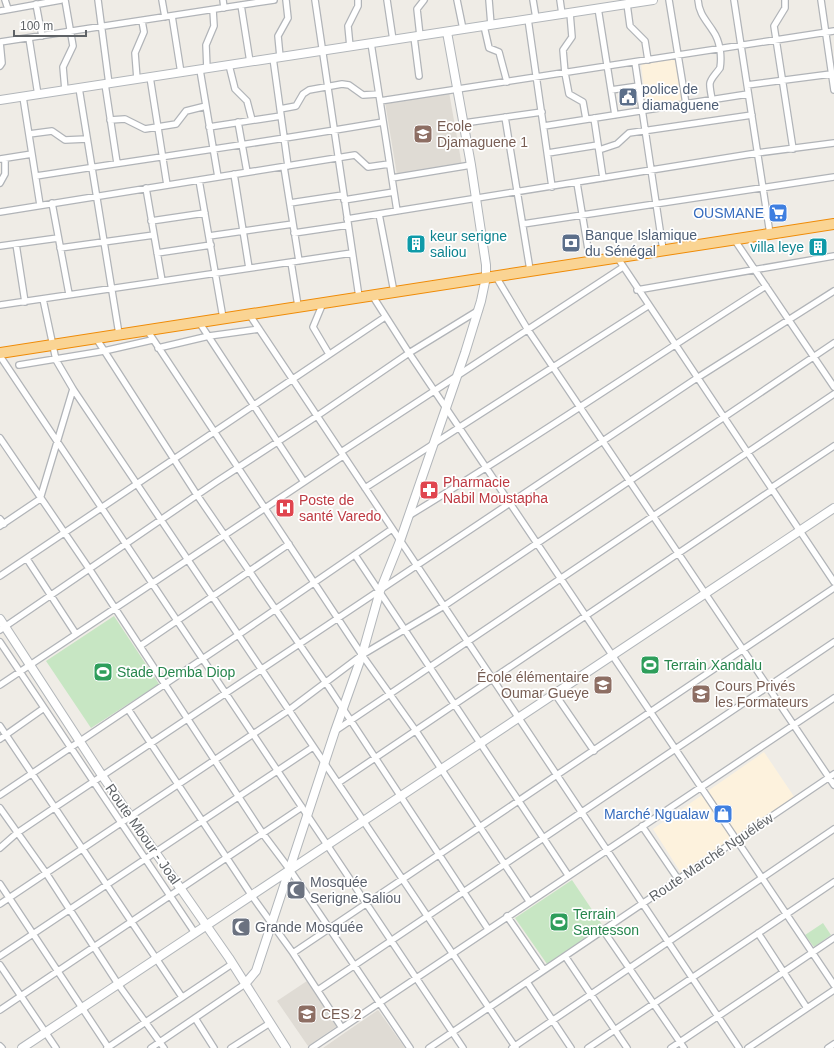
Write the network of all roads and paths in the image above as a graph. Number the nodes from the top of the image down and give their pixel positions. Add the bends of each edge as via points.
1 (5, 0) edge
2 (61, 0) edge
3 (65, 0) edge
4 (98, 0) edge
5 (162, 0) edge
6 (224, 0) edge
7 (274, 0) edge
8 (286, 0) edge
9 (315, 0) edge
10 (358, 0) edge
11 (386, 0) edge
12 (424, 0) edge
13 (457, 0) edge
14 (488, 0) edge
15 (533, 0) edge
16 (560, 0) edge
17 (652, 0) edge
18 (669, 0) edge
19 (698, 0) edge
20 (734, 0) edge
21 (785, 0) edge
22 (821, 0) edge
23 (632, 2) edge
24 (36, 4) junction
25 (241, 5) junction
26 (603, 5) edge
27 (224, 8) junction
28 (8, 9) junction
29 (213, 10) junction
30 (0, 11) edge
31 (566, 13) junction
32 (172, 16) junction
33 (165, 17) junction
34 (532, 19) junction
35 (142, 21) junction
36 (487, 25) junction
37 (102, 27) junction
38 (463, 29) junction
39 (834, 31) edge
40 (70, 32) junction
41 (447, 32) junction
42 (825, 32) junction
43 (42, 36) junction
44 (417, 36) junction
45 (30, 38) junction
46 (393, 40) junction
47 (776, 40) junction
48 (0, 42) edge
49 (371, 43) junction
50 (741, 45) junction
51 (350, 47) junction
52 (720, 49) junction
53 (322, 51) junction
54 (678, 55) junction
55 (277, 58) junction
56 (648, 60) junction
57 (831, 60) edge
58 (250, 62) junction
59 (635, 62) junction
60 (229, 65) junction
61 (0, 66) edge
62 (607, 66) junction
63 (203, 69) junction
64 (181, 73) junction
65 (564, 73) junction
66 (831, 74) junction
67 (419, 76) dead end
68 (150, 77) junction
69 (537, 77) junction
70 (137, 79) junction
71 (783, 80) junction
72 (507, 82) junction
73 (107, 84) junction
74 (639, 86) junction
75 (747, 86) junction
76 (328, 87) junction
77 (79, 88) junction
78 (458, 89) junction
79 (65, 90) junction
80 (611, 90) junction
81 (834, 90) edge
82 (38, 94) junction
83 (379, 94) junction
84 (748, 94) junction
85 (23, 97) junction
86 (712, 99) junction
87 (0, 100) edge
88 (380, 101) junction
89 (686, 104) junction
90 (206, 106) junction
91 (280, 109) junction
92 (642, 110) junction
93 (542, 112) junction
94 (615, 115) junction
95 (752, 115) junction
96 (281, 116) junction
97 (504, 117) junction
98 (594, 118) junction
99 (586, 119) junction
100 (110, 120) junction
101 (252, 120) junction
102 (238, 122) junction
103 (383, 122) junction
104 (464, 123) junction
105 (209, 126) junction
106 (544, 126) junction
107 (158, 128) junction
108 (334, 130) junction
109 (645, 130) junction
110 (29, 134) junction
111 (88, 138) junction
112 (284, 139) junction
113 (834, 143) edge
114 (242, 146) junction
115 (598, 147) junction
116 (213, 149) junction
117 (793, 149) junction
118 (548, 153) junction
119 (757, 153) junction
120 (32, 154) junction
121 (162, 156) junction
122 (338, 158) junction
123 (2, 159) edge
124 (117, 163) junction
125 (389, 164) junction
126 (286, 166) junction
127 (471, 166) junction
128 (92, 168) junction
129 (652, 170) junction
130 (247, 172) junction
131 (234, 174) junction
132 (36, 176) junction
133 (218, 177) junction
134 (834, 177) edge
135 (392, 178) junction
136 (603, 178) junction
137 (200, 180) junction
138 (0, 183) edge
139 (577, 183) junction
140 (167, 185) junction
141 (552, 187) junction
142 (763, 187) junction
143 (146, 188) junction
144 (394, 192) junction
145 (518, 192) junction
146 (97, 196) junction
147 (344, 198) junction
148 (476, 198) junction
149 (52, 203) junction
150 (290, 203) junction
151 (657, 204) junction
152 (40, 205) junction
153 (397, 211) junction
154 (0, 212) edge
155 (205, 213) junction
156 (379, 214) junction
157 (582, 215) junction
158 (347, 219) junction
159 (152, 221) junction
160 (293, 224) junction
161 (523, 224) junction
162 (834, 224) edge
163 (348, 225) junction
164 (243, 231) junction
165 (294, 233) junction
166 (154, 234) junction
167 (770, 234) junction
168 (209, 236) junction
169 (58, 238) junction
170 (734, 239) junction
171 (104, 243) junction
172 (16, 244) junction
173 (211, 245) junction
174 (0, 246) edge
175 (60, 248) junction
176 (663, 250) junction
177 (157, 253) junction
178 (352, 253) junction
179 (834, 256) edge
180 (616, 257) junction
181 (299, 261) junction
182 (590, 261) junction
183 (291, 262) junction
184 (623, 266) junction
185 (249, 268) junction
186 (755, 269) junction
187 (530, 270) junction
188 (216, 274) junction
189 (491, 276) junction
190 (162, 281) junction
191 (766, 286) junction
192 (112, 288) junction
193 (637, 290) junction
194 (834, 291) edge
195 (394, 292) junction
196 (69, 294) junction
197 (372, 295) junction
198 (359, 297) junction
199 (43, 299) junction
200 (25, 302) junction
201 (323, 303) junction
202 (0, 305) edge
203 (298, 306) junction
204 (648, 306) junction
205 (479, 310) junction
206 (249, 314) junction
207 (385, 317) junction
208 (223, 318) junction
209 (788, 320) junction
210 (199, 322) junction
211 (259, 329) junction
212 (147, 330) junction
213 (528, 330) junction
214 (119, 334) junction
215 (208, 336) junction
216 (96, 338) junction
217 (152, 340) junction
218 (834, 343) edge
219 (52, 345) junction
220 (674, 345) junction
221 (158, 348) junction
222 (104, 351) junction
223 (0, 352) edge
224 (409, 353) junction
225 (329, 354) junction
226 (0, 356) edge
227 (813, 357) junction
228 (56, 360) junction
229 (19, 364) dead end
230 (554, 368) junction
231 (459, 374) junction
232 (697, 378) junction
233 (292, 379) junction
234 (834, 387) edge
235 (73, 389) junction
236 (434, 390) junction
237 (834, 394) edge
238 (253, 405) junction
239 (579, 406) junction
240 (447, 407) junction
241 (317, 416) junction
242 (723, 417) junction
243 (460, 428) junction
244 (213, 431) junction
245 (0, 438) edge
246 (57, 440) junction
247 (603, 441) junction
248 (277, 442) junction
249 (434, 443) junction
250 (834, 446) edge
251 (747, 453) junction
252 (342, 454) junction
253 (174, 458) junction
254 (238, 468) junction
255 (487, 468) junction
256 (629, 481) junction
257 (304, 482) junction
258 (137, 484) junction
259 (365, 488) junction
260 (772, 489) junction
261 (197, 494) junction
262 (40, 499) junction
263 (511, 503) junction
264 (101, 507) junction
265 (266, 508) junction
266 (834, 508) edge
267 (410, 515) junction
268 (654, 517) junction
269 (161, 521) junction
270 (1, 523) edge
271 (392, 529) junction
272 (799, 531) junction
273 (64, 533) junction
274 (225, 534) junction
275 (400, 541) junction
276 (537, 543) junction
277 (126, 544) junction
278 (289, 544) junction
279 (678, 554) junction
280 (355, 555) junction
281 (27, 559) junction
282 (187, 560) junction
283 (417, 566) junction
284 (90, 570) junction
285 (250, 571) junction
286 (0, 576) edge
287 (561, 579) junction
288 (314, 581) junction
289 (834, 582) edge
290 (152, 583) junction
291 (834, 588) edge
292 (380, 591) junction
293 (705, 594) junction
294 (51, 596) junction
295 (213, 596) junction
296 (444, 606) junction
297 (114, 608) junction
298 (274, 609) junction
299 (586, 616) junction
300 (339, 618) junction
301 (0, 619) edge
302 (177, 620) junction
303 (3, 628) edge
304 (404, 630) junction
305 (76, 634) junction
306 (238, 635) junction
307 (0, 642) edge
308 (468, 642) junction
309 (834, 642) edge
310 (299, 645) junction
311 (140, 646) junction
312 (743, 650) junction
313 (362, 655) junction
314 (612, 656) junction
315 (203, 659) junction
316 (30, 665) junction
317 (430, 668) junction
318 (262, 670) junction
319 (20, 672) junction
320 (492, 679) junction
321 (326, 683) junction
322 (0, 685) edge
323 (164, 685) junction
324 (768, 686) junction
325 (226, 694) junction
326 (555, 694) junction
327 (390, 695) junction
328 (834, 698) edge
329 (455, 704) junction
330 (44, 708) junction
331 (128, 710) junction
332 (289, 710) junction
333 (343, 710) junction
334 (650, 712) junction
335 (519, 718) junction
336 (187, 721) junction
337 (350, 722) junction
338 (794, 725) junction
339 (0, 726) edge
340 (335, 731) junction
341 (416, 731) junction
342 (253, 734) junction
343 (6, 735) junction
344 (0, 739) edge
345 (81, 741) junction
346 (481, 743) junction
347 (152, 745) junction
348 (313, 746) junction
349 (71, 748) junction
350 (675, 750) junction
351 (594, 751) junction
352 (375, 758) junction
353 (214, 760) junction
354 (324, 763) junction
355 (442, 769) junction
356 (277, 770) junction
357 (32, 774) junction
358 (557, 775) junction
359 (832, 776) edge
360 (103, 777) junction
361 (94, 783) junction
362 (338, 783) junction
363 (178, 785) junction
364 (834, 785) edge
365 (700, 787) junction
366 (0, 795) edge
367 (238, 796) junction
368 (400, 797) junction
369 (519, 801) junction
370 (302, 807) junction
371 (0, 808) edge
372 (54, 808) junction
373 (582, 813) junction
374 (308, 816) junction
375 (131, 817) junction
376 (202, 821) junction
377 (364, 822) junction
378 (121, 823) junction
379 (642, 826) junction
380 (480, 827) junction
381 (834, 829) edge
382 (17, 833) junction
383 (263, 834) junction
384 (544, 838) junction
385 (735, 841) junction
386 (328, 846) junction
387 (0, 848) edge
388 (81, 848) junction
389 (606, 850) junction
390 (154, 852) junction
391 (440, 855) junction
392 (146, 858) junction
393 (226, 858) junction
394 (505, 864) junction
395 (290, 870) junction
396 (46, 873) junction
397 (568, 875) junction
398 (761, 878) junction
399 (678, 879) junction
400 (403, 880) junction
401 (834, 882) edge
402 (0, 884) edge
403 (106, 885) junction
404 (181, 889) junction
405 (464, 891) junction
406 (170, 896) junction
407 (252, 896) junction
408 (9, 898) junction
409 (529, 901) junction
410 (642, 903) junction
411 (0, 904) edge
412 (367, 904) junction
413 (70, 910) junction
414 (786, 914) junction
415 (427, 916) junction
416 (507, 916) junction
417 (131, 922) junction
418 (271, 924) junction
419 (206, 926) junction
420 (329, 928) junction
421 (488, 929) junction
422 (603, 930) junction
423 (195, 933) junction
424 (758, 933) junction
425 (33, 934) junction
426 (834, 938) edge
427 (391, 941) junction
428 (668, 941) junction
429 (94, 948) junction
430 (293, 953) junction
431 (812, 953) junction
432 (453, 954) junction
433 (0, 956) edge
434 (565, 956) junction
435 (155, 958) junction
436 (232, 964) junction
437 (0, 965) edge
438 (354, 966) junction
439 (629, 967) junction
440 (544, 970) junction
441 (58, 971) junction
442 (783, 972) junction
443 (692, 978) junction
444 (416, 979) junction
445 (527, 982) junction
446 (118, 984) junction
447 (245, 984) junction
448 (834, 985) edge
449 (318, 990) junction
450 (834, 990) edge
451 (590, 993) junction
452 (21, 996) junction
453 (182, 997) junction
454 (654, 1003) junction
455 (380, 1004) junction
456 (82, 1008) junction
457 (489, 1008) junction
458 (807, 1008) junction
459 (0, 1010) edge
460 (718, 1016) junction
461 (195, 1018) junction
462 (552, 1019) junction
463 (146, 1022) junction
464 (270, 1023) junction
465 (342, 1028) junction
466 (615, 1030) junction
467 (46, 1032) junction
468 (453, 1033) junction
469 (160, 1042) junction
470 (680, 1042) junction
471 (834, 1044) edge
472 (107, 1047) edge
473 (514, 1047) edge
474 (22, 1048) edge
475 (56, 1048) edge
476 (150, 1048) edge
477 (164, 1048) edge
478 (214, 1048) edge
479 (231, 1048) edge
480 (286, 1048) edge
481 (312, 1048) edge
482 (410, 1048) edge
483 (429, 1048) edge
484 (463, 1048) edge
485 (571, 1048) edge
486 (588, 1048) edge
487 (627, 1048) edge
488 (670, 1048) edge
489 (684, 1048) edge
490 (739, 1048) edge
491 (748, 1048) edge
492 (828, 1048) edge

1 - 28 street
2 - 24 street
3 - 40 street
4 - 37 street
5 - 33 street
6 - 27 street
7 - 25 street
8 - 55 street via 288,18 278,36
9 - 53 street
10 - 51 street via 358,6 348,26
11 - 46 street
12 - 44 street via 417,10
13 - 38 street
14 - 36 street
15 - 34 street
16 - 31 street
17 - 23 main road
18 - 54 street
19 - 52 street via 702,16 713,30
20 - 50 street
21 - 47 street via 785,8 774,26
22 - 42 street
23 - 26 main road
23 - 56 street via 630,26 644,41
24 - 28 street
24 - 43 street
25 - 27 street
25 - 58 street
26 - 31 main road
26 - 62 street
27 - 29 street
28 - 30 street
29 - 32 street
29 - 63 street via 214,26 206,45
31 - 34 main road
31 - 65 street via 572,37 563,50
32 - 33 street
32 - 64 street
33 - 35 street
34 - 36 main road
34 - 69 street
35 - 37 street
35 - 70 street via 144,32 135,53
36 - 38 main road
36 - 72 street via 489,48 499,52
37 - 40 street
37 - 73 street
38 - 41 main road
39 - 42 street
40 - 43 street
40 - 79 street via 73,50 63,68
41 - 44 main road
41 - 78 main road
42 - 47 street
42 - 57 street
43 - 45 street
44 - 46 main road
44 - 67 street
45 - 48 street
45 - 82 street
46 - 49 main road
47 - 50 street
47 - 71 street
48 - 61 street
49 - 51 main road
49 - 83 street
50 - 52 street
50 - 75 street
51 - 53 main road
52 - 54 street
52 - 86 street via 720,68 709,82
53 - 55 main road
53 - 76 street
54 - 56 street
54 - 89 street
55 - 58 main road
55 - 91 street
56 - 59 street
57 - 66 street
58 - 60 main road
59 - 62 street
59 - 74 street
60 - 63 main road
60 - 101 street via 235,90 247,101
62 - 65 street
62 - 80 street
63 - 64 main road
63 - 90 street
64 - 68 main road
65 - 69 street
65 - 99 street via 568,92 584,102
66 - 71 street
66 - 81 street
68 - 70 main road
68 - 107 street
69 - 72 street
69 - 93 street
70 - 73 main road
71 - 75 street
71 - 117 street
72 - 78 street
73 - 77 main road
73 - 100 street
74 - 80 street
74 - 92 street
75 - 84 street
76 - 83 street via 345,84 363,94
76 - 91 street via 305,92 296,106
76 - 108 street
77 - 79 main road
77 - 111 street
78 - 88 street
78 - 104 main road
79 - 82 main road
80 - 94 street
82 - 85 main road
83 - 88 street
84 - 86 street
84 - 95 street
85 - 87 main road
85 - 110 street
86 - 89 street
88 - 103 street
89 - 92 street
90 - 105 street
90 - 107 street via 186,111 176,124
91 - 96 street
92 - 94 street
92 - 109 street
93 - 97 street
93 - 106 street
94 - 98 street
95 - 109 street
95 - 119 street
96 - 101 street
96 - 112 street
97 - 104 street
97 - 145 street
98 - 99 street
98 - 115 street
99 - 106 street
100 - 107 street via 125,119 142,128
100 - 124 street
101 - 102 street
102 - 105 street
102 - 114 street
103 - 108 street
103 - 125 street
104 - 127 main road
105 - 116 street
106 - 118 street
107 - 121 street
108 - 112 street
108 - 122 street
109 - 115 street via 629,133 617,144
109 - 129 street
110 - 111 street via 52,131 65,140
110 - 120 street
111 - 128 street
112 - 114 street
112 - 126 street
113 - 117 street
114 - 116 street
114 - 130 street
115 - 118 street
115 - 136 street
116 - 121 street
116 - 133 street
117 - 119 street
118 - 141 street
119 - 129 street
119 - 142 street
120 - 123 street
120 - 132 street
121 - 124 street
121 - 140 street
122 - 125 street via 355,156 368,167
122 - 126 street
122 - 147 street
123 - 138 street via 5,174
124 - 128 street
125 - 135 street
126 - 130 street
126 - 150 street
127 - 135 street
127 - 148 main road
128 - 132 street
128 - 146 street
129 - 136 street
129 - 151 street
130 - 131 street
131 - 133 street
131 - 164 street
132 - 152 street
133 - 137 street
134 - 142 street
135 - 144 street
136 - 139 street
137 - 140 street
137 - 155 street
139 - 141 street
139 - 157 street
140 - 143 street
141 - 145 street
142 - 151 street
142 - 167 street
143 - 146 street
143 - 159 street
144 - 147 street
144 - 153 street
145 - 148 street
145 - 161 street
146 - 149 street
146 - 171 street
147 - 150 street
147 - 158 street
148 - 153 street
148 - 189 main road
149 - 152 street
149 - 169 street
150 - 160 street
151 - 157 street
151 - 176 street
152 - 154 street
153 - 156 street
155 - 159 street
155 - 168 street
156 - 158 street
156 - 195 street
157 - 161 street
157 - 182 street
158 - 163 street
159 - 166 street
160 - 164 street
160 - 165 street
161 - 187 street
162 - 167 highway
163 - 165 street
163 - 178 street
164 - 168 street
164 - 185 street
165 - 181 street
166 - 171 street
166 - 177 street
167 - 170 highway
168 - 173 street
169 - 172 street
169 - 175 street
170 - 176 highway
170 - 186 street
171 - 175 street
171 - 192 street
172 - 174 street
172 - 200 street
173 - 177 street
173 - 188 street
175 - 196 street
176 - 180 highway
177 - 190 street
178 - 181 street
178 - 198 street
179 - 186 street
180 - 182 highway
180 - 184 street
181 - 183 street
182 - 187 highway
183 - 185 street
183 - 203 street
184 - 193 street
184 - 213 street
185 - 188 street
186 - 191 street
186 - 193 street
187 - 189 highway
188 - 190 street
188 - 208 street
189 - 195 highway
189 - 205 main road
189 - 213 street
190 - 192 street
191 - 209 street
191 - 220 street
192 - 196 street
192 - 214 street
193 - 204 street
194 - 209 street
195 - 197 highway
196 - 199 street
197 - 198 highway
197 - 207 street
198 - 201 highway
199 - 200 street
199 - 219 street
200 - 202 street
201 - 203 highway
201 - 225 street via 313,327
203 - 206 highway
204 - 220 street
204 - 230 street
205 - 224 street
205 - 231 main road
206 - 208 highway
206 - 211 street
207 - 224 street
207 - 225 street
208 - 210 highway
209 - 227 street
209 - 232 street
210 - 212 highway
210 - 215 street
211 - 215 street
211 - 233 street
212 - 214 highway
212 - 217 street
213 - 230 street
213 - 231 street
214 - 216 highway
215 - 221 street
215 - 238 street
216 - 219 highway
216 - 222 street
217 - 221 street
217 - 222 street
218 - 227 street
219 - 223 highway
219 - 228 street
220 - 232 street
220 - 239 street
221 - 244 street
222 - 228 street
222 - 253 street
224 - 236 street
224 - 241 street
225 - 233 street
226 - 246 street
227 - 234 street
227 - 242 street
228 - 229 street
228 - 235 street
230 - 239 street
230 - 243 street
231 - 236 street
231 - 240 main road
232 - 242 street
232 - 247 street
233 - 238 street
233 - 241 street
235 - 246 street
235 - 258 street
236 - 240 street
236 - 252 street
237 - 251 street
238 - 244 street
238 - 248 street
239 - 247 street
239 - 255 street
240 - 243 street
240 - 249 main road
241 - 248 street
241 - 252 street
242 - 251 street
242 - 256 street
243 - 249 street
243 - 255 street
244 - 253 street
244 - 254 street
245 - 262 street
246 - 262 street
246 - 264 street
247 - 256 street
247 - 263 street
248 - 254 street
248 - 257 street
249 - 259 street
249 - 267 main road
250 - 260 street
251 - 260 street
251 - 268 street
252 - 257 street
252 - 259 street
253 - 258 street
253 - 261 street
254 - 261 street
254 - 265 street
255 - 263 street
255 - 267 street
256 - 268 street
256 - 276 street
257 - 265 street
258 - 264 street
258 - 269 street
259 - 271 street
260 - 272 street
260 - 279 street
261 - 269 street
261 - 274 street
262 - 270 street
262 - 273 street
263 - 276 street
263 - 283 street
264 - 273 street
264 - 277 street
265 - 274 street
265 - 278 street
266 - 272 main road
267 - 275 main road
268 - 279 street
268 - 287 street
269 - 277 street
269 - 282 street
271 - 275 street
271 - 280 street
272 - 289 street
272 - 293 main road
273 - 281 street
273 - 284 street
274 - 282 street
274 - 285 street
275 - 283 street
275 - 292 main road
276 - 287 street
276 - 296 street
277 - 284 street
277 - 290 street
278 - 285 street
278 - 288 street
279 - 293 street
279 - 299 street
280 - 288 street
280 - 292 street
281 - 286 street
281 - 294 street
282 - 290 street
282 - 295 street
283 - 292 street
283 - 296 street
284 - 294 street
284 - 297 street
285 - 295 street
285 - 298 street
287 - 299 street
287 - 308 street
288 - 298 street
288 - 300 street
290 - 297 street
290 - 302 street
291 - 312 street
292 - 300 street
292 - 304 street
292 - 313 main road
293 - 312 street
293 - 314 main road
294 - 303 street
294 - 305 street
295 - 302 street
295 - 306 street
296 - 304 street
296 - 308 street
297 - 305 street
297 - 311 street
298 - 306 street
298 - 310 street
299 - 314 street
299 - 320 street
300 - 310 street
300 - 313 street
301 - 303 main road, Route Mbour - Joal
302 - 311 street
302 - 315 street
303 - 316 main road, Route Mbour - Joal
304 - 313 street
304 - 317 street
305 - 316 street
306 - 315 street
306 - 318 street
307 - 319 street
308 - 317 street
308 - 320 street
309 - 324 street
310 - 318 street
310 - 321 street
311 - 323 street
312 - 324 street
312 - 334 street
313 - 321 street
313 - 327 street
313 - 333 main road
314 - 326 main road
314 - 334 street
315 - 323 street
315 - 325 street
316 - 319 street
316 - 345 main road, Route Mbour - Joal
317 - 327 street
317 - 329 street
318 - 325 street
318 - 332 street
319 - 322 street
319 - 330 street
320 - 329 street
320 - 335 street
321 - 332 street
321 - 333 street
323 - 331 street
323 - 336 street
324 - 338 street
324 - 350 street
325 - 336 street
325 - 342 street
326 - 335 main road
326 - 351 street
327 - 337 street
327 - 341 street
328 - 338 street
329 - 341 street
329 - 346 street
330 - 343 street
330 - 349 street
331 - 345 street
331 - 347 street
332 - 342 street
332 - 348 street
333 - 337 street
333 - 340 main road
334 - 350 street
334 - 351 street
335 - 346 main road
335 - 358 street
336 - 347 street
336 - 353 street
337 - 340 street
337 - 352 street
338 - 359 street
338 - 365 street
339 - 343 street
340 - 354 main road
341 - 352 street
341 - 355 street
342 - 353 street
342 - 356 street
343 - 344 street
343 - 357 street
345 - 349 street
345 - 360 main road, Route Mbour - Joal
346 - 355 main road
346 - 369 street
347 - 360 street
347 - 363 street
348 - 354 street
348 - 356 street
349 - 357 street
349 - 361 street
350 - 365 street
350 - 373 street
351 - 358 street
352 - 362 street
352 - 368 street
353 - 363 street
353 - 367 street
354 - 362 street
354 - 374 main road
355 - 368 main road
355 - 380 street
356 - 367 street
356 - 370 street
357 - 366 street
357 - 372 street
358 - 369 street
358 - 373 street
359 - 364 street
359 - 385 street, Route Marché Nguéléw
360 - 361 street
360 - 375 main road, Route Mbour - Joal
361 - 372 street
361 - 378 street
362 - 377 street
363 - 375 street
363 - 376 street
365 - 379 street
365 - 385 street
367 - 376 street
367 - 383 street
368 - 377 main road
368 - 391 street
369 - 380 street
369 - 384 street
370 - 374 street
370 - 383 street
371 - 382 street
372 - 382 street
372 - 388 street
373 - 384 street
373 - 389 street
374 - 386 street
374 - 395 main road
375 - 378 street
375 - 390 main road, Route Mbour - Joal
376 - 390 street
376 - 393 street
377 - 386 main road
377 - 400 street
378 - 388 street
378 - 392 street
379 - 389 street
379 - 399 street
380 - 391 street
380 - 394 street
381 - 398 street
382 - 387 street
382 - 396 street
383 - 393 street
383 - 395 street
384 - 394 street
384 - 397 street
385 - 398 street
385 - 399 street, Route Marché Nguéléw
386 - 395 main road
386 - 412 street
388 - 396 street
388 - 403 street
389 - 397 street
389 - 410 street
390 - 392 street
390 - 404 main road, Route Mbour - Joal
391 - 400 street
391 - 405 street
392 - 403 street
392 - 406 street
393 - 404 street
393 - 407 street
394 - 405 street
394 - 409 street
395 - 407 main road
395 - 418 main road
395 - 420 street
396 - 408 street
396 - 413 street
397 - 409 street
398 - 414 street
398 - 428 street
399 - 410 street, Route Marché Nguéléw
400 - 412 street
400 - 415 street
401 - 414 street
402 - 408 street
403 - 413 street
403 - 417 street
404 - 406 street
404 - 419 main road, Route Mbour - Joal
405 - 415 street
405 - 421 street
406 - 417 street
406 - 423 street
407 - 418 street
407 - 419 main road
408 - 411 street
408 - 425 street
409 - 416 street
410 - 422 street, Route Marché Nguéléw
410 - 428 street
412 - 420 street
412 - 427 street
413 - 425 street
413 - 429 street
414 - 424 street
414 - 431 street
415 - 427 street
415 - 432 street
416 - 421 street
416 - 440 street
417 - 429 street
417 - 435 street
418 - 430 street
418 - 447 main road via 256,971
419 - 423 main road
419 - 436 main road, Route Mbour - Joal
420 - 430 street
420 - 438 street
421 - 432 street
422 - 434 street, Route Marché Nguéléw
422 - 439 street
423 - 435 main road
424 - 442 street
424 - 443 street
425 - 433 street
425 - 441 street
426 - 431 street
427 - 438 street
427 - 444 street
428 - 439 street
428 - 443 street
429 - 441 street
429 - 446 street
430 - 449 street
431 - 442 street
431 - 448 street
432 - 444 street
432 - 457 street
434 - 440 street, Route Marché Nguéléw
434 - 451 street
435 - 446 main road
435 - 453 street
436 - 447 main road, Route Mbour - Joal
436 - 453 street
437 - 452 street
438 - 449 street
438 - 455 street
439 - 451 street
439 - 454 street
440 - 445 street, Route Marché Nguéléw
441 - 452 street
441 - 456 street
442 - 458 street
442 - 460 street
443 - 454 street
443 - 460 street
444 - 455 street
444 - 468 street
445 - 457 street, Route Marché Nguéléw
445 - 462 street
446 - 456 main road
446 - 463 street
447 - 461 street
447 - 464 main road, Route Mbour - Joal
449 - 465 street
450 - 458 street
451 - 462 street
451 - 466 street
452 - 459 street
452 - 467 street
453 - 463 street
454 - 466 street
454 - 470 street
455 - 465 street
455 - 482 street
456 - 467 main road
456 - 472 street
457 - 468 street, Route Marché Nguéléw
457 - 473 street
458 - 491 street
460 - 470 street
460 - 490 street
461 - 469 street
461 - 478 street
462 - 473 street
462 - 485 street
463 - 469 street
463 - 472 street
464 - 479 street
464 - 480 main road, Route Mbour - Joal
465 - 481 street
466 - 486 street
466 - 487 street
467 - 474 main road
467 - 475 street
468 - 483 street, Route Marché Nguéléw
468 - 484 street
469 - 476 street
469 - 477 street
470 - 488 street
470 - 489 street
471 - 492 street

